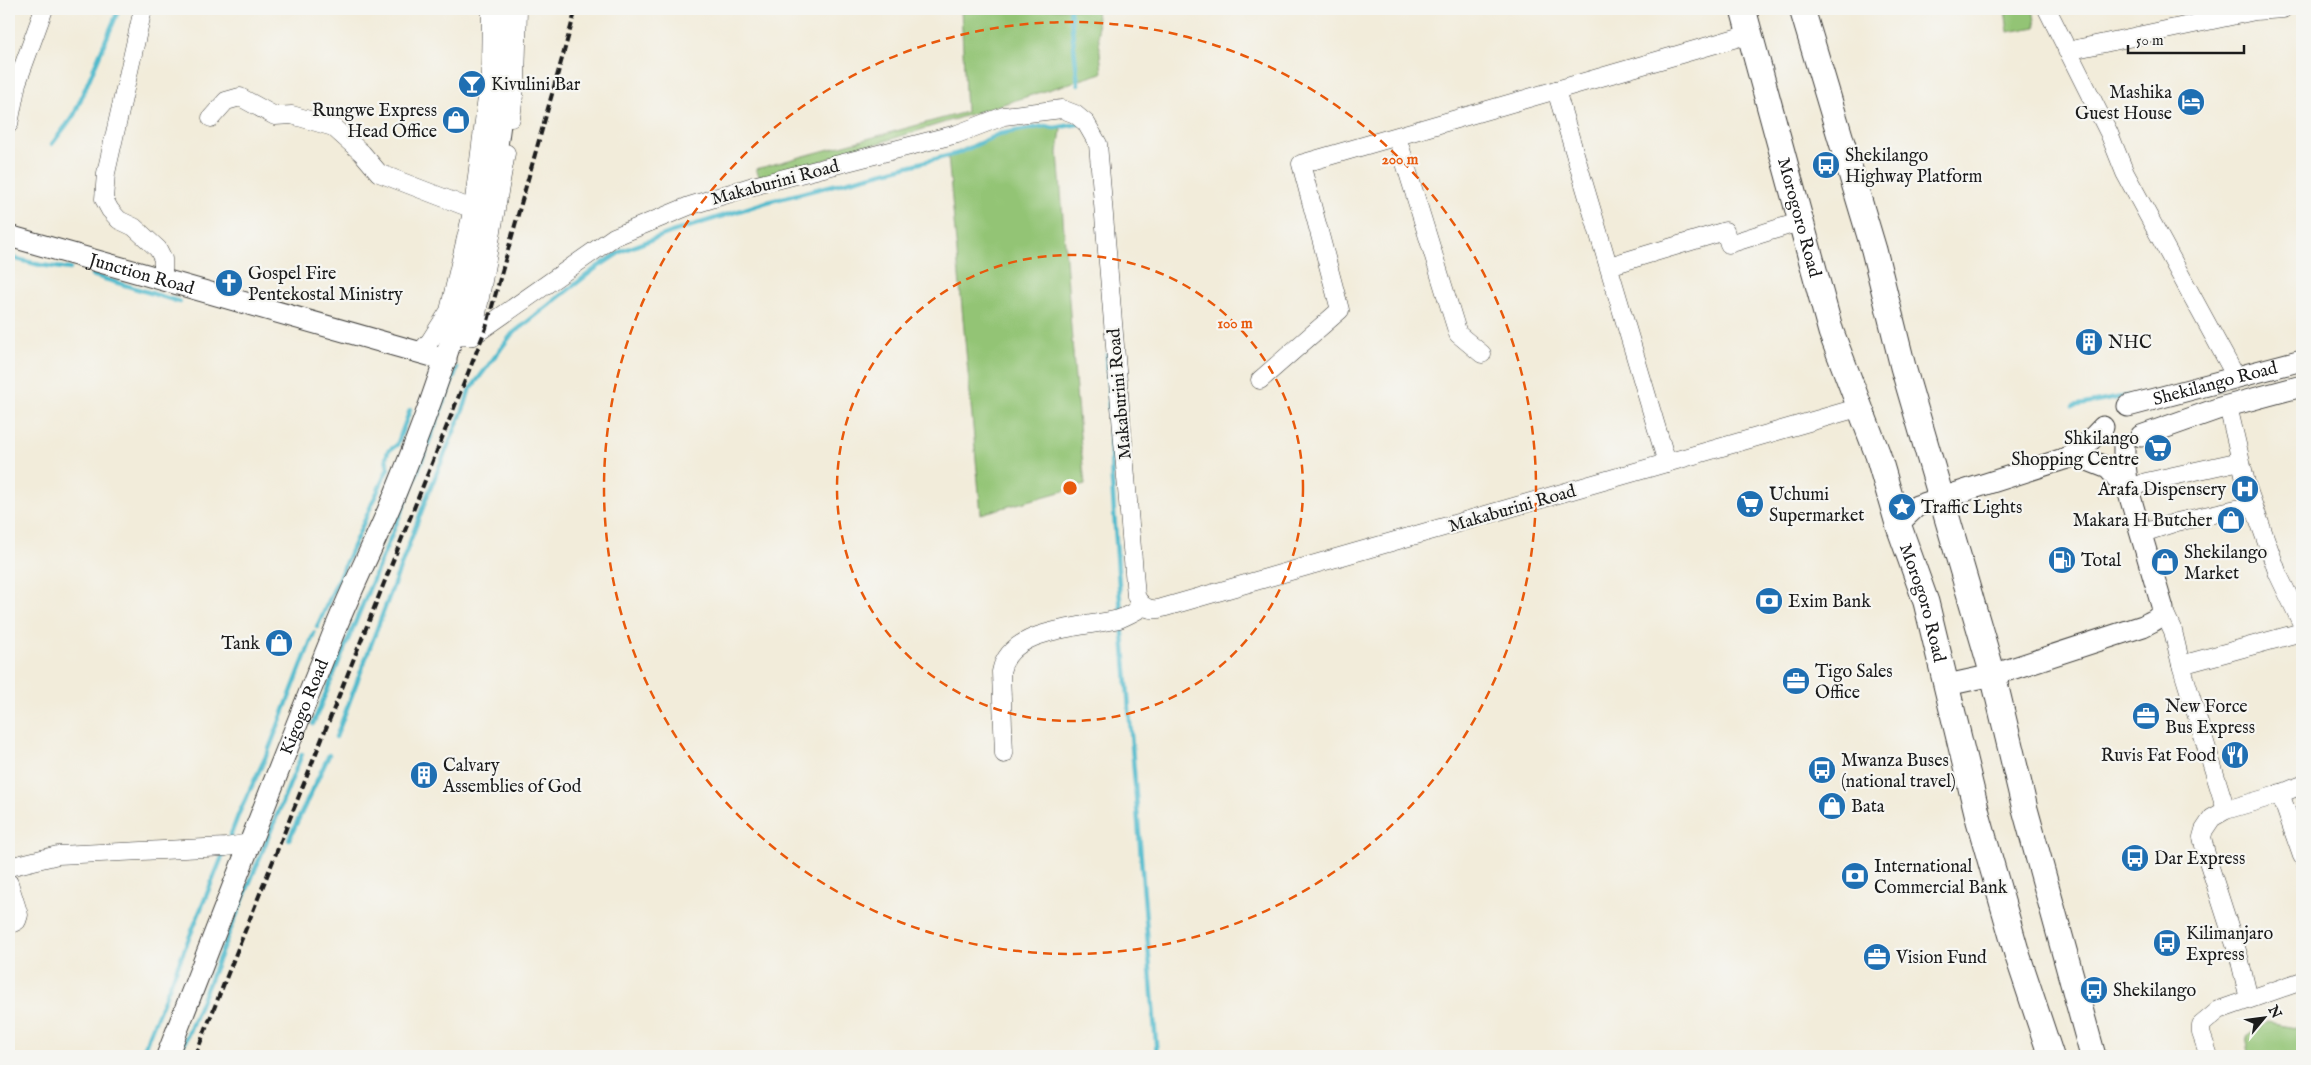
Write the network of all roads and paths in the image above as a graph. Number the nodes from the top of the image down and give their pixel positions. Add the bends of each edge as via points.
1 (44, 9) edge
2 (143, 9) edge
3 (491, 9) edge
4 (505, 9) edge
5 (518, 9) edge
6 (1743, 9) edge
7 (1802, 9) edge
8 (2047, 9) edge
9 (2283, 9) edge
10 (2209, 15) edge
11 (1750, 34) junction
12 (2067, 50) junction
13 (1556, 90) junction
14 (211, 118) dead end
15 (9, 124) edge
16 (1397, 136) junction
17 (479, 211) junction
18 (1802, 221) junction
19 (9, 236) edge
20 (1608, 266) junction
21 (163, 278) junction
22 (474, 336) junction
23 (452, 337) junction
24 (420, 352) junction
25 (1482, 354) dead end
26 (446, 360) junction
27 (2302, 360) edge
28 (2236, 376) junction
29 (1260, 380) dead end
30 (2302, 386) edge
31 (2128, 406) junction
32 (2224, 407) junction
33 (1861, 408) junction
34 (2103, 427) junction
35 (2133, 441) junction
36 (2075, 455) junction
37 (2236, 462) junction
38 (1667, 463) junction
39 (2128, 490) junction
40 (1941, 499) junction
41 (2250, 506) junction
42 (1898, 524) junction
43 (2140, 534) junction
44 (2286, 594) junction
45 (1143, 607) junction
46 (2163, 609) junction
47 (2302, 624) edge
48 (2302, 632) edge
49 (2181, 665) junction
50 (1993, 675) junction
51 (1947, 685) junction
52 (1004, 754) dead end
53 (2302, 785) edge
54 (2280, 793) junction
55 (2226, 810) junction
56 (250, 843) junction
57 (2302, 856) edge
58 (9, 867) edge
59 (9, 883) edge
60 (9, 925) edge
61 (2302, 981) edge
62 (2249, 999) junction
63 (167, 1056) edge
64 (2051, 1056) edge
65 (2093, 1056) edge
66 (2209, 1056) edge

1 - 15 street via 17,84
2 - 21 street via 106,173 104,198 118,220 134,227 158,249 163,259
3 - 17 street via 490,74
4 - 17 main road, Kigogo Road via 502,107
5 - 22 street via 516,80 500,196
6 - 11 highway, Morogoro Road
7 - 40 highway via 1874,250
8 - 12 street
9 - 10 street
10 - 12 street
11 - 13 street
11 - 18 highway, Morogoro Road
12 - 28 street via 2125,173
13 - 16 street
13 - 20 street
14 - 17 street via 226,102 240,97 275,116 292,115 333,127 379,173
16 - 25 street via 1458,334
16 - 29 street via 1301,164 1340,310
17 - 23 main road, Kigogo Road via 471,278
17 - 24 street via 449,311
18 - 20 street via 1729,244 1725,231
18 - 33 highway, Morogoro Road via 1832,332
19 - 21 main road, Junction Road
20 - 38 street
21 - 24 main road, Junction Road
22 - 23 street
22 - 45 street, Makaburini Road via 614,238 690,206 753,186 956,134 1004,116 1062,110 1075,114 1095,135 1099,149 1135,590
23 - 26 main road, Kigogo Road
24 - 26 main road, Junction Road
26 - 56 main road, Kigogo Road via 393,500 331,638
27 - 28 main road, Shekilango Road
28 - 31 main road, Shekilango Road
30 - 32 main road, Shekilango Road
31 - 34 main road via 2110,410
31 - 35 main road via 2136,410 2143,427
32 - 35 main road, Shekilango Road
32 - 37 street
32 - 44 street via 2247,487
33 - 38 street, Makaburini Road
33 - 42 highway, Morogoro Road
34 - 35 main road via 2104,434 2117,445
34 - 36 main road
35 - 39 main road via 2124,456
36 - 39 main road via 2108,468
36 - 40 main road
37 - 39 street via 2146,482
37 - 41 street
38 - 45 street, Makaburini Road via 1156,610
39 - 43 main road
40 - 42 main road via 1917,506
40 - 50 highway
41 - 43 street via 2177,522
41 - 44 street
42 - 51 highway, Morogoro Road via 1926,602
43 - 46 main road
44 - 47 street
45 - 52 street via 1121,618 1035,636 1012,649 1002,664 1001,672
46 - 49 street via 2173,631
46 - 50 main road via 2156,620 2143,626
48 - 49 street
49 - 55 street
50 - 51 main road
50 - 65 highway via 2025,809
51 - 64 highway, Morogoro Road via 1979,821 2017,954
53 - 54 street
54 - 55 street
54 - 57 street
55 - 62 street via 2207,823 2203,844
56 - 58 street via 58,855
56 - 63 main road, Kigogo Road
59 - 60 street via 19,916
61 - 62 street
62 - 66 street via 2219,1010 2201,1025

